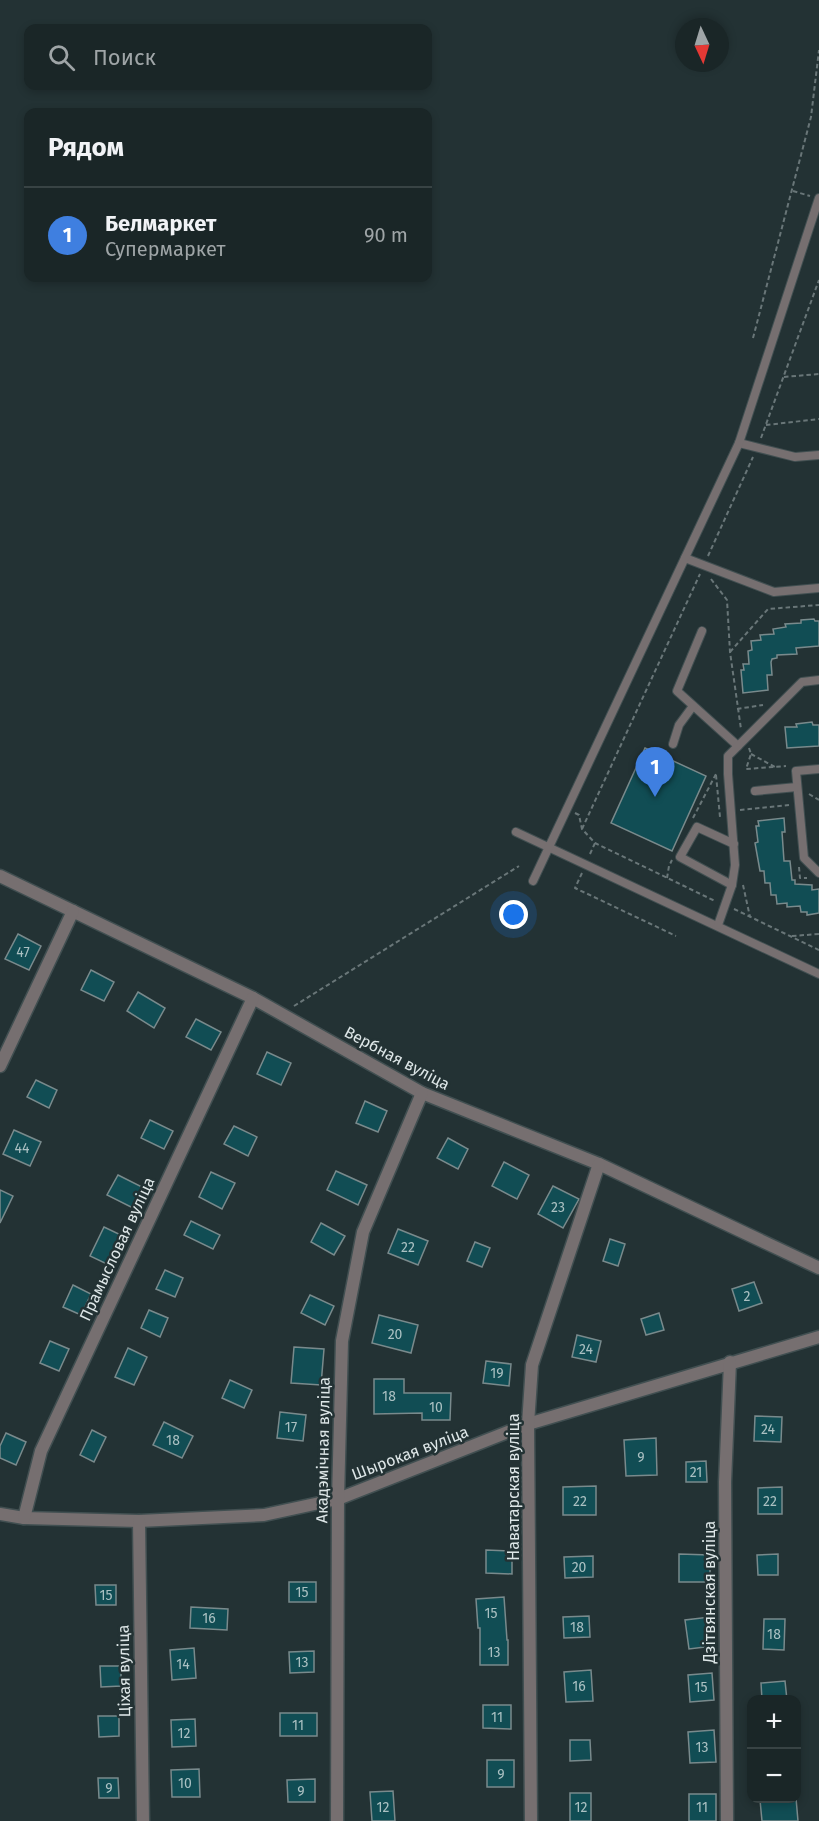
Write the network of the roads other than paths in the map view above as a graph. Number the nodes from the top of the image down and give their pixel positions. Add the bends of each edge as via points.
1 (819, 198) edge
2 (739, 442) junction
3 (819, 455) edge
4 (685, 558) junction
5 (819, 588) edge
6 (702, 631) dead end
7 (819, 680) edge
8 (693, 706) junction
9 (673, 744) dead end
10 (738, 746) junction
11 (819, 769) edge
12 (797, 787) junction
13 (755, 791) dead end
14 (516, 832) dead end
15 (734, 844) junction
16 (549, 847) junction
17 (819, 873) edge
18 (0, 876) edge
19 (533, 881) dead end
20 (732, 885) junction
21 (73, 911) junction
22 (718, 925) junction
23 (819, 974) edge
24 (253, 998) junction
25 (0, 1066) edge
26 (422, 1093) junction
27 (599, 1164) junction
28 (819, 1269) edge
29 (819, 1337) edge
30 (730, 1362) junction
31 (528, 1424) junction
32 (338, 1498) junction
33 (0, 1514) edge
34 (24, 1518) junction
35 (139, 1521) junction
36 (143, 1821) edge
37 (337, 1821) edge
38 (531, 1821) edge
39 (727, 1821) edge

1 - 2 lane
2 - 3 lane via 795,457
2 - 4 lane
4 - 5 lane via 774,592
4 - 16 lane
6 - 8 lane via 678,691
7 - 10 lane via 802,682
8 - 9 lane via 679,725
8 - 10 lane
10 - 15 lane via 728,756
11 - 12 lane via 796,771
12 - 13 lane
12 - 17 lane via 804,858
14 - 16 lane
15 - 20 lane
15 - 20 lane via 697,827 680,857
16 - 19 lane
16 - 22 lane
18 - 21 street, Вербная вуліца
20 - 22 lane
21 - 24 street, Вербная вуліца
21 - 25 street
22 - 23 lane
24 - 26 street, Вербная вуліца
24 - 34 street, Прамысловая вуліца via 40,1451
26 - 27 street, Вербная вуліца
26 - 32 street, Акадэмічная вуліца via 363,1232 342,1341
27 - 28 street, Вербная вуліца
27 - 31 street, Наватарская вуліца via 532,1365
29 - 30 street, Шырокая вуліца
30 - 31 street, Шырокая вуліца
30 - 39 street, Дзітвянская вуліца via 725,1482
31 - 32 street, Шырокая вуліца
31 - 38 street, Наватарская вуліца
32 - 35 street, Шырокая вуліца via 264,1515
32 - 37 street, Акадэмічная вуліца
33 - 34 street, Шырокая вуліца
34 - 35 street, Шырокая вуліца
35 - 36 street, Ціхая вуліца

